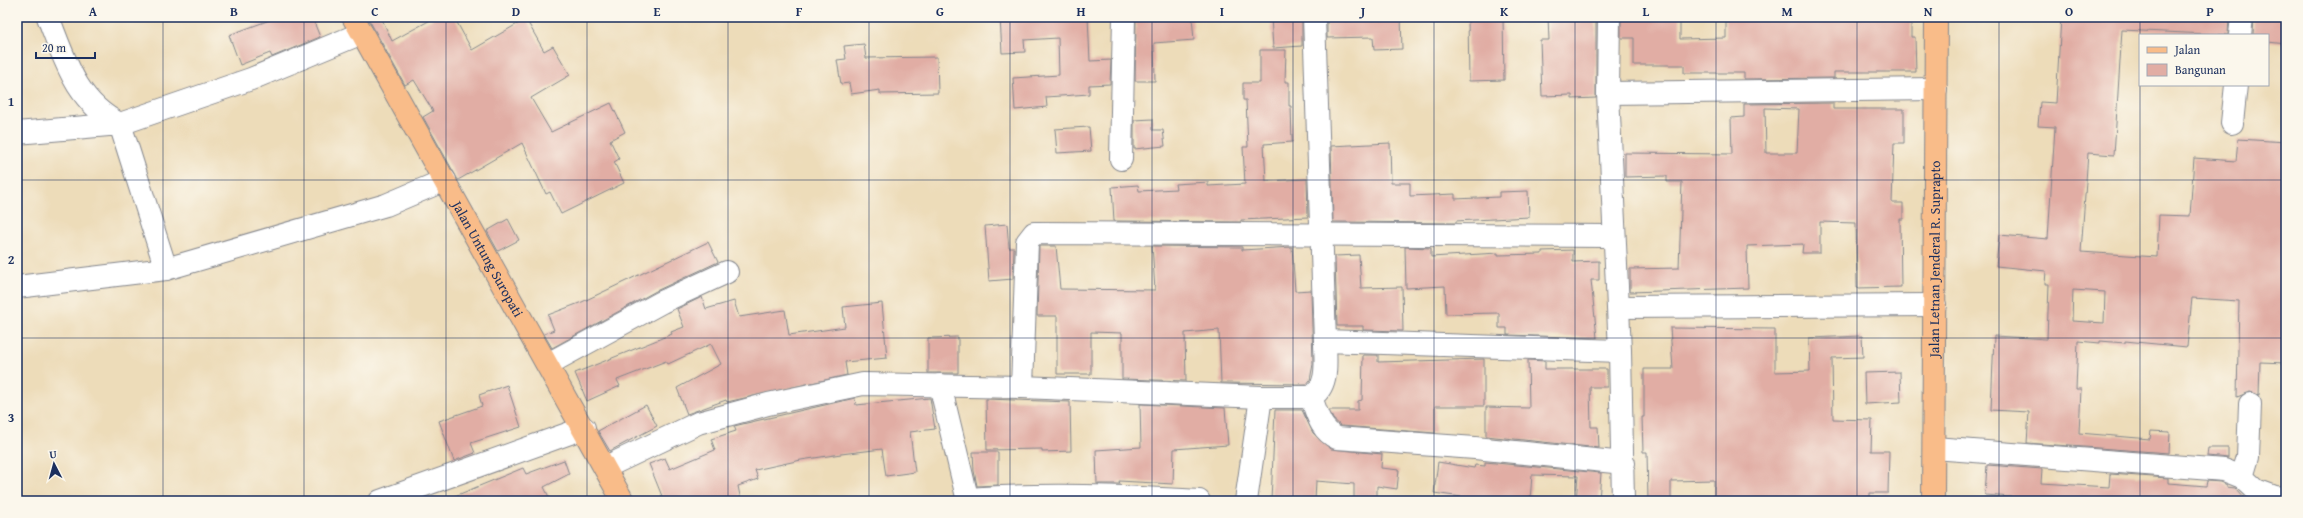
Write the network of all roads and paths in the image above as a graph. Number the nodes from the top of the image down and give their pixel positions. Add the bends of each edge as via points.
1 (48, 17) edge
2 (1124, 17) edge
3 (1314, 17) edge
4 (1609, 17) edge
5 (1936, 17) edge
6 (2242, 17) edge
7 (357, 25) edge
8 (2240, 34) edge
9 (2236, 86) edge
10 (1936, 89) junction
11 (1608, 93) junction
12 (2232, 123) dead end
13 (120, 124) junction
14 (17, 133) edge
15 (1121, 159) dead end
16 (445, 180) junction
17 (1320, 233) junction
18 (1614, 236) junction
19 (166, 269) junction
20 (727, 272) dead end
21 (17, 287) edge
22 (1935, 305) junction
23 (1618, 307) junction
24 (1325, 341) junction
25 (1620, 351) junction
26 (548, 364) junction
27 (940, 385) junction
28 (1022, 386) junction
29 (1261, 397) junction
30 (1311, 397) junction
31 (2250, 404) dead end
32 (584, 428) junction
33 (1934, 448) junction
34 (1624, 462) junction
35 (606, 467) junction
36 (2242, 477) junction
37 (2286, 498) edge
38 (968, 500) edge
39 (380, 501) edge
40 (623, 501) edge
41 (1199, 501) edge
42 (1246, 501) edge
43 (1623, 501) edge
44 (1934, 501) edge

1 - 13 street via 72,76 93,107
2 - 15 street
3 - 17 street
4 - 11 street
5 - 10 main road, Jalan Letnan Jenderal R. Suprapto
6 - 8 street
7 - 13 street via 251,79
7 - 16 main road, Jalan Untung Suropati
9 - 12 street
10 - 11 street
10 - 22 main road, Jalan Letnan Jenderal R. Suprapto
11 - 18 street
13 - 14 street
13 - 19 street
16 - 19 street via 386,205
16 - 26 main road, Jalan Untung Suropati
17 - 18 street
17 - 24 street
17 - 28 street via 1034,232 1027,242
18 - 23 street
19 - 21 street
20 - 26 street via 662,302
22 - 23 street
22 - 33 main road, Jalan Letnan Jenderal R. Suprapto
23 - 25 street
24 - 25 street
24 - 30 street via 1325,376 1318,393
25 - 34 street
26 - 32 main road, Jalan Untung Suropati
27 - 28 street
27 - 35 street via 863,384 768,404 698,423
27 - 38 street
28 - 29 street
29 - 30 street
29 - 42 street
30 - 34 street via 1322,426 1328,434 1337,438
31 - 36 street via 2248,457
32 - 35 main road, Jalan Untung Suropati
32 - 39 street
33 - 36 street via 2224,470
33 - 44 main road, Jalan Letnan Jenderal R. Suprapto
34 - 43 street
35 - 40 main road, Jalan Untung Suropati
36 - 37 street via 2256,490
38 - 41 street via 1026,495 1099,495

